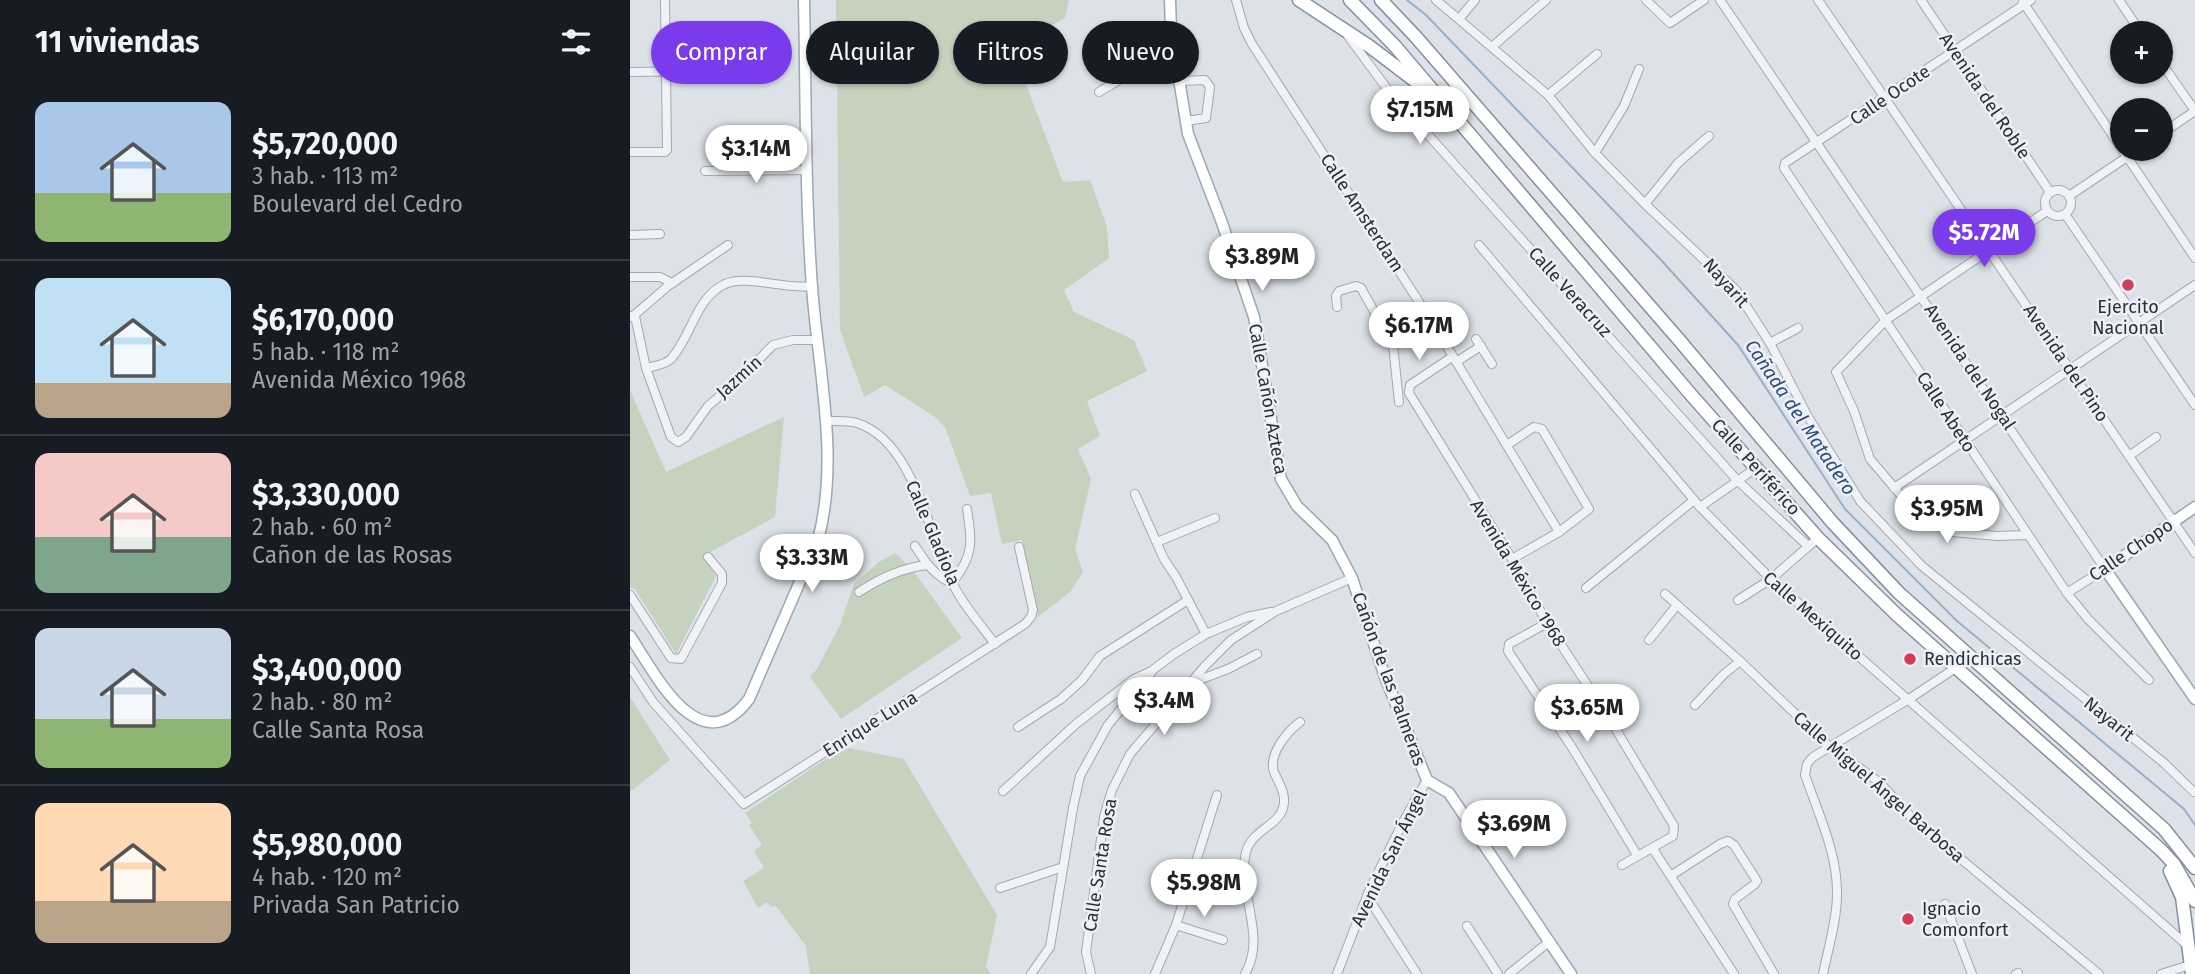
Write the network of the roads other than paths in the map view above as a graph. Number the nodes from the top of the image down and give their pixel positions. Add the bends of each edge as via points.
1 (664, 0) edge
2 (804, 0) edge
3 (1170, 0) edge
4 (1236, 0) edge
5 (1299, 0) edge
6 (1349, 0) edge
7 (1381, 0) edge
8 (1436, 0) edge
9 (1475, 0) edge
10 (1546, 0) edge
11 (1646, 0) edge
12 (1704, 0) edge
13 (1720, 0) edge
14 (1818, 0) edge
15 (1921, 0) edge
16 (2119, 0) edge
17 (2026, 1) edge
18 (1460, 19) junction
19 (665, 21) edge
20 (1171, 21) edge
21 (2133, 21) edge
22 (1342, 28) junction
23 (1493, 46) junction
24 (1955, 50) junction
25 (1597, 54) dead end
26 (1639, 69) dead end
27 (630, 72) edge
28 (651, 72) edge
29 (2173, 79) edge
30 (1199, 80) edge
31 (666, 84) edge
32 (1113, 84) edge
33 (1181, 84) edge
34 (1100, 92) dead end
35 (1548, 96) junction
36 (1885, 98) junction
37 (1445, 104) junction
38 (2195, 111) edge
39 (1186, 121) junction
40 (2173, 126) edge
41 (2110, 131) edge
42 (1709, 136) dead end
43 (1816, 144) junction
44 (630, 152) edge
45 (1595, 153) junction
46 (2121, 161) edge
47 (2130, 161) edge
48 (1783, 165) joint
49 (807, 170) junction
50 (705, 171) dead end
51 (2050, 192) junction
52 (2069, 196) junction
53 (1645, 204) junction
54 (2047, 211) junction
55 (2065, 214) junction
56 (630, 234) edge
57 (660, 234) dead end
58 (728, 245) dead end
59 (1479, 245) dead end
60 (1988, 249) junction
61 (2195, 258) edge
62 (630, 276) edge
63 (672, 283) junction
64 (2195, 285) edge
65 (812, 286) junction
66 (1921, 295) junction
67 (1336, 307) dead end
68 (632, 317) edge
69 (1886, 320) junction
70 (2140, 324) junction
71 (1434, 325) junction
72 (1798, 328) dead end
73 (817, 340) junction
74 (1770, 343) junction
75 (1393, 345) junction
76 (1454, 360) junction
77 (1492, 364) dead end
78 (646, 368) junction
79 (2070, 370) junction
80 (1399, 402) dead end
81 (2195, 405) edge
82 (2003, 416) junction
83 (825, 421) junction
84 (2157, 437) dead end
85 (1965, 441) junction
86 (1507, 444) junction
87 (2129, 456) junction
88 (1756, 468) junction
89 (1737, 480) junction
90 (1894, 488) junction
91 (1135, 494) dead end
92 (1697, 504) junction
93 (2195, 507) edge
94 (967, 509) dead end
95 (1215, 517) dead end
96 (2174, 521) junction
97 (1559, 532) junction
98 (2027, 535) junction
99 (1157, 542) junction
100 (1813, 542) junction
101 (915, 546) dead end
102 (1019, 547) dead end
103 (2195, 553) edge
104 (708, 556) dead end
105 (1512, 559) junction
106 (928, 565) junction
107 (2105, 569) junction
108 (1352, 578) junction
109 (1770, 579) junction
110 (952, 583) junction
111 (1586, 588) dead end
112 (859, 592) dead end
113 (2067, 593) junction
114 (1665, 594) dead end
115 (630, 596) edge
116 (1188, 600) junction
117 (1738, 600) dead end
118 (1677, 605) junction
119 (1276, 611) junction
120 (1547, 623) junction
121 (1206, 634) junction
122 (630, 636) edge
123 (1649, 640) dead end
124 (995, 644) junction
125 (1257, 654) dead end
126 (1740, 661) junction
127 (630, 667) edge
128 (1957, 667) junction
129 (1153, 670) junction
130 (2149, 680) dead end
131 (1191, 683) junction
132 (1909, 699) junction
133 (2195, 699) edge
134 (1695, 705) dead end
135 (1300, 722) dead end
136 (1018, 727) dead end
137 (1829, 746) junction
138 (1427, 780) junction
139 (1003, 790) dead end
140 (2194, 792) edge
141 (1217, 795) dead end
142 (2117, 811) junction
143 (2164, 829) junction
144 (1654, 849) junction
145 (1637, 855) junction
146 (2195, 856) edge
147 (1622, 865) dead end
148 (1063, 867) junction
149 (2195, 868) edge
150 (1671, 875) junction
151 (1000, 888) dead end
152 (1367, 896) junction
153 (2195, 901) edge
154 (1945, 904) dead end
155 (1176, 925) junction
156 (1466, 926) dead end
157 (1223, 940) dead end
158 (1550, 941) junction
159 (2188, 946) junction
160 (2192, 967) edge
161 (1031, 974) edge
162 (1091, 974) edge
163 (1155, 974) edge
164 (1245, 974) edge
165 (1337, 974) edge
166 (1417, 974) edge
167 (1498, 974) edge
168 (1508, 974) edge
169 (1572, 974) edge
170 (1734, 974) edge
171 (1774, 974) edge
172 (1823, 974) edge
173 (1972, 974) edge
174 (2099, 974) edge
175 (2161, 974) edge

1 - 19 street
2 - 49 main road
3 - 20 main road, Calle Cañón Azteca
4 - 71 street, Calle Amsterdam via 1252,44
5 - 22 highway
6 - 37 highway, Calle Periférico
7 - 143 highway, Calle Periférico via 1832,522 1899,593
8 - 18 street, Nayarit
9 - 18 street
10 - 23 street
11 - 12 street via 1670,23
13 - 43 street, Avenida del Nogal
14 - 36 street, Avenida del Pino
15 - 24 street, Avenida del Roble
16 - 21 street
17 - 24 street, Calle Ocote
17 - 41 street
18 - 23 street, Nayarit
22 - 37 highway
22 - 89 street, Calle Veracruz via 1388,90
23 - 35 street, Nayarit
24 - 36 street, Calle Ocote
24 - 51 street, Avenida del Roble
25 - 35 street
26 - 45 street via 1624,106
27 - 28 street
29 - 38 street
30 - 39 street via 1210,87 1206,118
31 - 44 street via 667,151
32 - 34 street
33 - 39 main road, Calle Cañón Azteca
35 - 45 street, Nayarit
36 - 43 street, Calle Ocote
36 - 60 street, Avenida del Pino
37 - 88 highway, Calle Periférico
38 - 40 street
39 - 108 main road, Calle Cañón Azteca via 1254,317 1281,479 1297,506 1332,540
42 - 53 street via 1678,163
43 - 48 street, Calle Ocote
43 - 66 street, Avenida del Nogal
45 - 53 street, Nayarit
46 - 52 street
47 - 61 street
48 - 69 street, Calle Abeto
49 - 50 street
49 - 65 main road
51 - 52 street via 2063,191
51 - 54 street via 2045,199
52 - 55 street via 2071,206
53 - 74 street, Nayarit via 1736,290
54 - 55 street via 2055,216
54 - 60 street
55 - 70 street
56 - 57 street
58 - 63 street
59 - 92 street, Calle Mexiquito
60 - 66 street
60 - 79 street, Avenida del Pino
62 - 63 street via 660,277
63 - 68 street
64 - 70 street
65 - 73 main road
65 - 78 street via 724,284 707,300 672,358
66 - 69 street
66 - 82 street, Avenida del Nogal
67 - 75 street via 1339,291 1359,286
68 - 78 street
69 - 85 street, Calle Abeto
69 - 90 street via 1836,372 1870,459
70 - 79 street
70 - 81 street
71 - 75 street
71 - 76 street, Calle Amsterdam
72 - 74 street
73 - 78 street, Jazmín via 773,345 708,405 678,442 671,437
73 - 83 main road
74 - 140 street, Nayarit via 1860,501 1922,566
75 - 80 street
76 - 77 street, Avenida México 1968 via 1478,343
76 - 86 street, Calle Amsterdam
76 - 105 street, Avenida México 1968 via 1410,385 1409,393
79 - 82 street
79 - 87 street, Avenida del Pino
82 - 85 street
82 - 107 street, Avenida del Nogal
83 - 110 street, Calle Gladiola via 860,424 883,439 925,507
83 - 122 main road via 828,496 818,540 740,711 713,722 682,710
84 - 87 street
85 - 90 street
85 - 98 street, Calle Abeto
86 - 97 street, Calle Amsterdam
86 - 97 street via 1534,428 1542,429 1589,509
87 - 96 street, Avenida del Pino
88 - 89 street
88 - 100 highway, Calle Periférico
89 - 92 street
89 - 100 street, Calle Veracruz
90 - 98 street via 1922,517 1952,532
91 - 99 street
92 - 109 street, Calle Mexiquito
92 - 111 street
93 - 96 main road, Calle Chopo
94 - 110 street via 969,557
95 - 99 street
96 - 103 street, Avenida del Pino
96 - 107 main road, Calle Chopo
97 - 105 street
98 - 113 street, Calle Abeto
99 - 116 street
100 - 109 street
100 - 128 highway, Calle Periférico
101 - 106 street
102 - 124 street, Enrique Luna via 1033,610 1025,624
104 - 115 street via 722,574 722,583 681,659 671,658
105 - 120 street, Avenida México 1968
106 - 110 street
106 - 112 street via 878,579
107 - 113 street, Calle Chopo
107 - 133 main road, Avenida del Nogal
108 - 119 street, Calle Santa Rosa
108 - 138 main road, Cañón de las Palmeras via 1385,677
109 - 117 street
109 - 132 street, Calle Mexiquito
110 - 124 street, Calle Gladiola
113 - 130 street, Calle Abeto
114 - 118 street, Calle Miguel Ángel Barbosa
116 - 121 street
116 - 136 street via 1100,656 1061,699
118 - 123 street
118 - 126 street, Calle Miguel Ángel Barbosa
119 - 121 street
119 - 131 street, Calle Santa Rosa via 1219,650
120 - 144 street, Avenida México 1968 via 1674,826 1673,836
120 - 145 street via 1507,647
121 - 129 street
124 - 127 street, Enrique Luna via 744,804 653,702
125 - 131 street
126 - 134 street
126 - 137 street, Calle Miguel Ángel Barbosa
128 - 132 street
128 - 142 highway, Calle Periférico
129 - 139 street via 1133,679 1076,724
129 - 148 street via 1108,725 1080,776
131 - 162 street, Calle Santa Rosa via 1130,754 1112,790 1104,817 1086,952
132 - 137 street
132 - 159 street, Calle Mexiquito
135 - 164 street via 1283,739 1273,761 1284,798 1281,813 1250,842 1245,854 1254,943
137 - 172 street via 1807,764 1805,775 1837,878 1838,897
137 - 174 street, Calle Miguel Ángel Barbosa via 1879,782 1913,819
138 - 152 street, Avenida San Ángel
138 - 158 main road via 1449,793
141 - 155 street
142 - 153 highway, Calle Periférico via 2168,857
142 - 159 highway via 2173,877 2182,897
143 - 146 highway
143 - 149 highway, Calle Periférico
144 - 145 street
144 - 150 street
145 - 147 street
148 - 151 street
148 - 161 street via 1050,947
150 - 170 street
150 - 171 street via 1720,844 1728,841 1734,845 1757,881 1733,904
152 - 165 street, Avenida San Ángel
152 - 166 street
154 - 173 street
155 - 157 street
155 - 163 street
156 - 167 street
158 - 168 street
158 - 169 main road
159 - 160 highway
160 - 175 street

